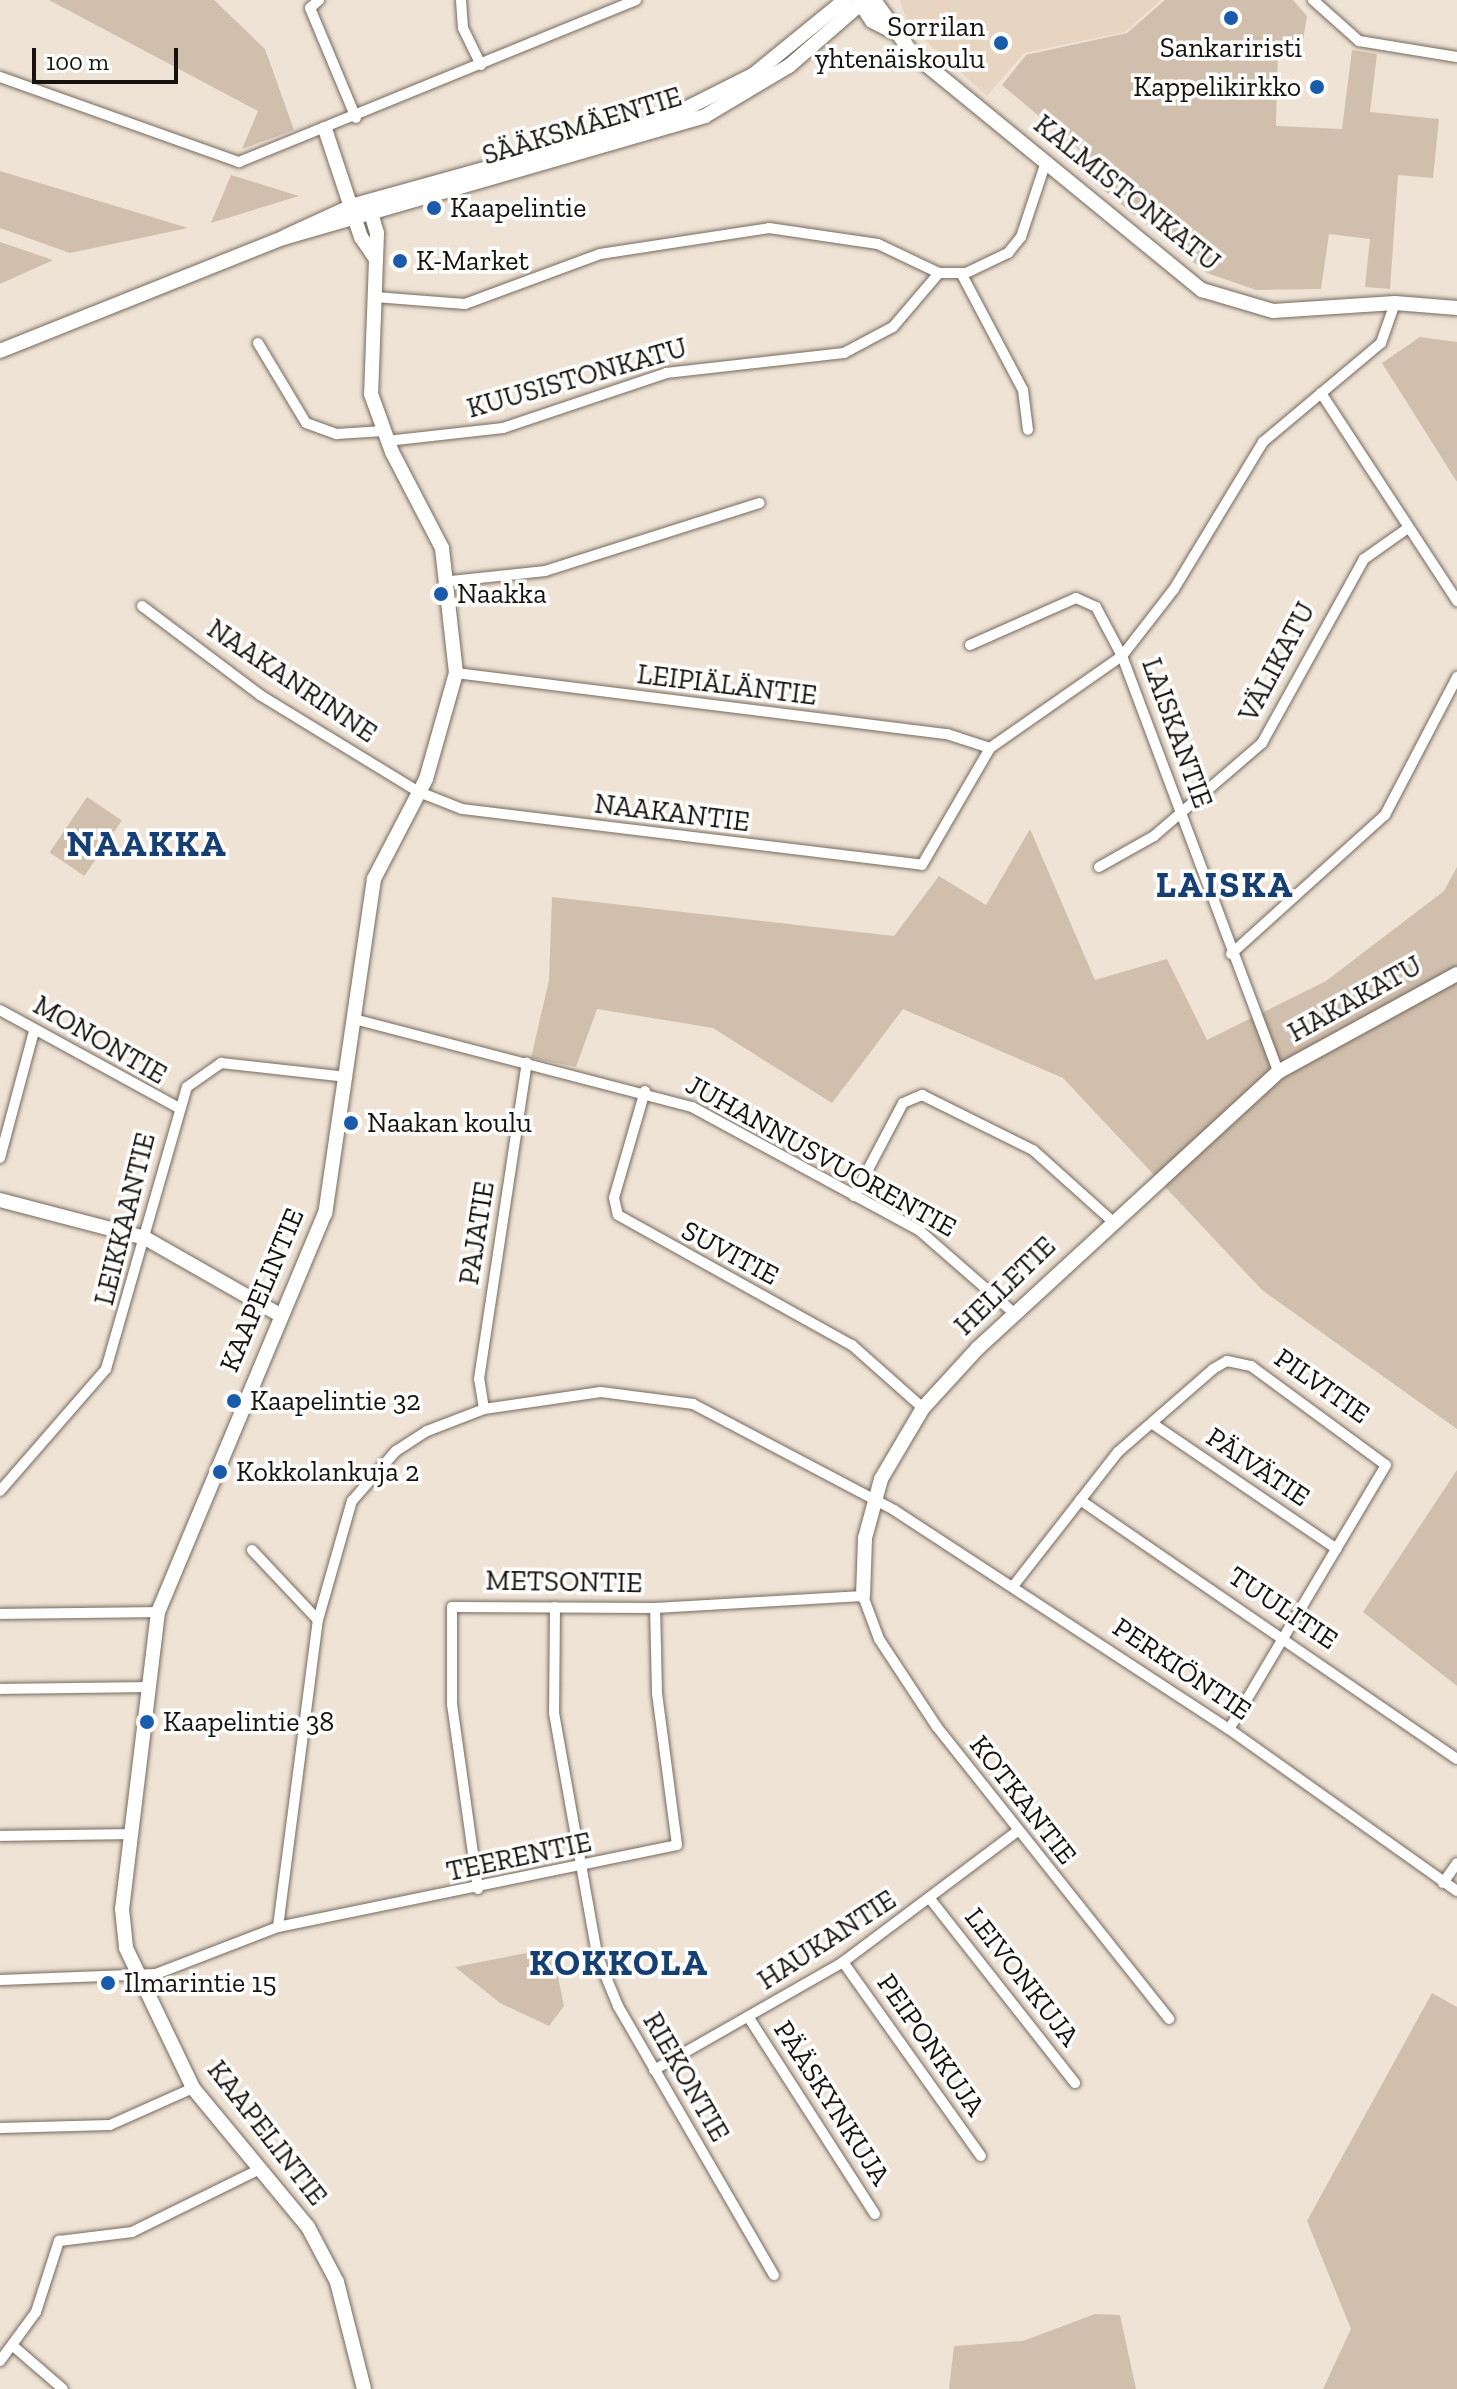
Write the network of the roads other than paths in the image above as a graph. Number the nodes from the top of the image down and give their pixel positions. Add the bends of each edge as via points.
1 (319, 0) edge
2 (461, 0) edge
3 (605, 0) edge
4 (636, 0) edge
5 (874, 0) edge
6 (1313, 0) edge
7 (856, 2) edge
8 (306, 4) edge
9 (602, 13) junction
10 (894, 32) junction
11 (1457, 57) edge
12 (481, 65) junction
13 (0, 77) edge
14 (356, 118) junction
15 (325, 129) junction
16 (1046, 162) junction
17 (354, 205) junction
18 (372, 216) junction
19 (356, 221) junction
20 (283, 238) junction
21 (376, 260) junction
22 (939, 273) junction
23 (961, 273) junction
24 (375, 297) junction
25 (1395, 303) junction
26 (1457, 308) edge
27 (23, 339) junction
28 (0, 343) edge
29 (258, 343) dead end
30 (0, 351) edge
31 (1321, 393) junction
32 (1028, 430) dead end
33 (385, 436) junction
34 (760, 503) dead end
35 (1408, 528) junction
36 (451, 581) junction
37 (1457, 601) edge
38 (142, 606) dead end
39 (970, 645) dead end
40 (1122, 656) junction
41 (456, 673) junction
42 (1457, 677) edge
43 (990, 748) junction
44 (419, 792) junction
45 (1180, 812) junction
46 (1099, 867) dead end
47 (1231, 954) junction
48 (1457, 974) edge
49 (0, 1010) edge
50 (354, 1019) junction
51 (34, 1031) junction
52 (527, 1063) junction
53 (1278, 1072) junction
54 (347, 1077) junction
55 (645, 1091) junction
56 (177, 1107) junction
57 (0, 1158) edge
58 (854, 1196) junction
59 (0, 1200) edge
60 (1111, 1220) junction
61 (145, 1238) junction
62 (1013, 1312) junction
63 (278, 1314) junction
64 (923, 1408) junction
65 (484, 1409) junction
66 (1153, 1424) junction
67 (0, 1491) edge
68 (873, 1500) junction
69 (1080, 1500) junction
70 (1337, 1549) junction
71 (252, 1550) dead end
72 (1014, 1585) junction
73 (863, 1596) junction
74 (555, 1607) junction
75 (655, 1608) junction
76 (158, 1612) junction
77 (0, 1614) edge
78 (318, 1620) junction
79 (1286, 1638) junction
80 (147, 1687) junction
81 (0, 1689) edge
82 (1229, 1729) junction
83 (1457, 1759) edge
84 (1015, 1833) junction
85 (130, 1834) junction
86 (0, 1836) edge
87 (1457, 1863) edge
88 (577, 1868) junction
89 (1443, 1883) junction
90 (478, 1889) junction
91 (1457, 1891) edge
92 (931, 1900) junction
93 (278, 1927) junction
94 (843, 1962) junction
95 (140, 1974) junction
96 (0, 1980) edge
97 (749, 2018) junction
98 (1169, 2019) dead end
99 (654, 2070) junction
100 (1075, 2083) dead end
101 (193, 2088) junction
102 (0, 2128) edge
103 (981, 2156) dead end
104 (260, 2169) junction
105 (875, 2214) dead end
106 (774, 2275) dead end
107 (12, 2345) junction
108 (0, 2361) edge
109 (63, 2389) edge
110 (364, 2389) edge

1 - 8 street
2 - 12 street via 463,28
3 - 9 street
4 - 9 street
5 - 10 street, KALMISTONKATU
6 - 11 street via 1359,41
7 - 10 street, KALMISTONKATU
7 - 17 street, SÄÄKSMÄENTIE via 753,75 667,118
7 - 18 street, SÄÄKSMÄENTIE via 789,66 705,116
8 - 14 street
9 - 12 street
10 - 16 street, KALMISTONKATU
12 - 14 street
13 - 15 street via 239,162
14 - 15 street
15 - 17 street, KAAPELINTIE
16 - 23 street via 1021,237 1008,253
16 - 25 street, KALMISTONKATU via 1214,295 1273,311
17 - 18 street
17 - 19 street, KAAPELINTIE
17 - 20 street, SÄÄKSMÄENTIE
18 - 19 street, SÄÄKSMÄENTIE
18 - 21 street, KAAPELINTIE
19 - 20 street, SÄÄKSMÄENTIE
19 - 21 street, KAAPELINTIE
20 - 27 street, SÄÄKSMÄENTIE
21 - 24 street, KAAPELINTIE
22 - 23 street
22 - 24 street via 878,244 769,228 600,254 465,304
22 - 33 street, KUUSISTONKATU via 893,327 844,353 666,373 503,428
23 - 32 street via 1023,390
24 - 33 street, KAAPELINTIE via 368,368
25 - 26 street, KALMISTONKATU
25 - 31 street, LAISKANTIE via 1381,343
27 - 28 street, SÄÄKSMÄENTIE
27 - 30 street, SÄÄKSMÄENTIE
29 - 33 street, KUUSISTONKATU via 306,423 337,434
31 - 35 street
31 - 40 street, LAISKANTIE via 1263,442 1174,589
33 - 36 street, KAAPELINTIE via 442,548
34 - 36 street via 545,571
35 - 37 street
35 - 45 street, VÄLIKATU via 1364,559 1262,743
36 - 41 street, KAAPELINTIE
38 - 44 street, NAAKANRINNE via 260,695
39 - 40 street via 1076,598 1096,607
40 - 43 street
40 - 45 street, LAISKANTIE
41 - 43 street, LEIPIÄLÄNTIE via 947,734
41 - 44 street, KAAPELINTIE via 443,734
42 - 47 street via 1385,815
43 - 44 street, NAAKANTIE via 922,865 462,809
44 - 50 street, KAAPELINTIE via 374,879
45 - 46 street, VÄLIKATU
45 - 47 street, LAISKANTIE
47 - 53 street, LAISKANTIE
48 - 53 street, HAKAKATU
49 - 51 street, MONONTIE
50 - 52 street, JUHANNUSVUORENTIE
50 - 54 street, KAAPELINTIE
51 - 56 street, MONONTIE
51 - 57 street
52 - 55 street, JUHANNUSVUORENTIE
52 - 65 street, PAJATIE via 479,1379
53 - 60 street, HELLETIE
54 - 56 street, LEIKKAANTIE via 221,1063 187,1087
54 - 63 street, KAAPELINTIE via 328,1202
55 - 58 street, JUHANNUSVUORENTIE via 692,1107
55 - 64 street, SUVITIE via 614,1198 618,1215 852,1345
56 - 61 street, LEIKKAANTIE
58 - 60 street via 903,1103 922,1095 1033,1150
58 - 62 street, JUHANNUSVUORENTIE via 952,1254
59 - 61 street
60 - 62 street, HELLETIE
61 - 63 street
61 - 67 street, LEIKKAANTIE via 106,1369
62 - 64 street, HELLETIE
63 - 76 street, KAAPELINTIE
64 - 68 street, HELLETIE
65 - 68 street, PERKIÖNTIE via 643,1392 707,1410
65 - 78 street, PERKIÖNTIE via 427,1431 368,1478 342,1527
66 - 69 street, PILVITIE
66 - 70 street, PÄIVÄTIE
66 - 70 street, PILVITIE via 1213,1369 1227,1361 1251,1366 1386,1465
68 - 72 street, PERKIÖNTIE
68 - 73 street, HELLETIE
69 - 72 street, PILVITIE
69 - 79 street, TUULITIE
70 - 79 street, PILVITIE
71 - 78 street
72 - 82 street, PERKIÖNTIE
73 - 75 street, METSONTIE
73 - 84 street, KOTKANTIE via 890,1658
74 - 75 street, METSONTIE
74 - 88 street, RIEKONTIE via 554,1713
74 - 90 street, METSONTIE via 452,1607 452,1704
75 - 88 street, TEERENTIE via 657,1693 677,1845
76 - 77 street
76 - 80 street, KAAPELINTIE
78 - 93 street, PERKIÖNTIE
79 - 82 street, PILVITIE
79 - 83 street, TUULITIE
80 - 81 street
80 - 85 street, KAAPELINTIE
82 - 89 street, PERKIÖNTIE
84 - 92 street, HAUKANTIE
84 - 98 street, KOTKANTIE
85 - 86 street
85 - 95 street, KAAPELINTIE via 123,1929
87 - 89 street
88 - 90 street, TEERENTIE
88 - 99 street, RIEKONTIE via 597,1955
89 - 91 street, PERKIÖNTIE
90 - 93 street, TEERENTIE
92 - 94 street, HAUKANTIE
92 - 100 street, LEIVONKUJA
93 - 95 street, TEERENTIE via 156,1974
94 - 97 street, HAUKANTIE
94 - 103 street, PEIPONKUJA
95 - 96 street, TEERENTIE
95 - 101 street, KAAPELINTIE
97 - 99 street, HAUKANTIE
97 - 105 street, PÄÄSKYNKUJA
99 - 106 street, RIEKONTIE
101 - 102 street via 110,2125
101 - 104 street, KAAPELINTIE
104 - 107 street via 132,2232 59,2241 36,2312
104 - 110 street, KAAPELINTIE via 308,2227 337,2282
107 - 108 street
107 - 109 street

